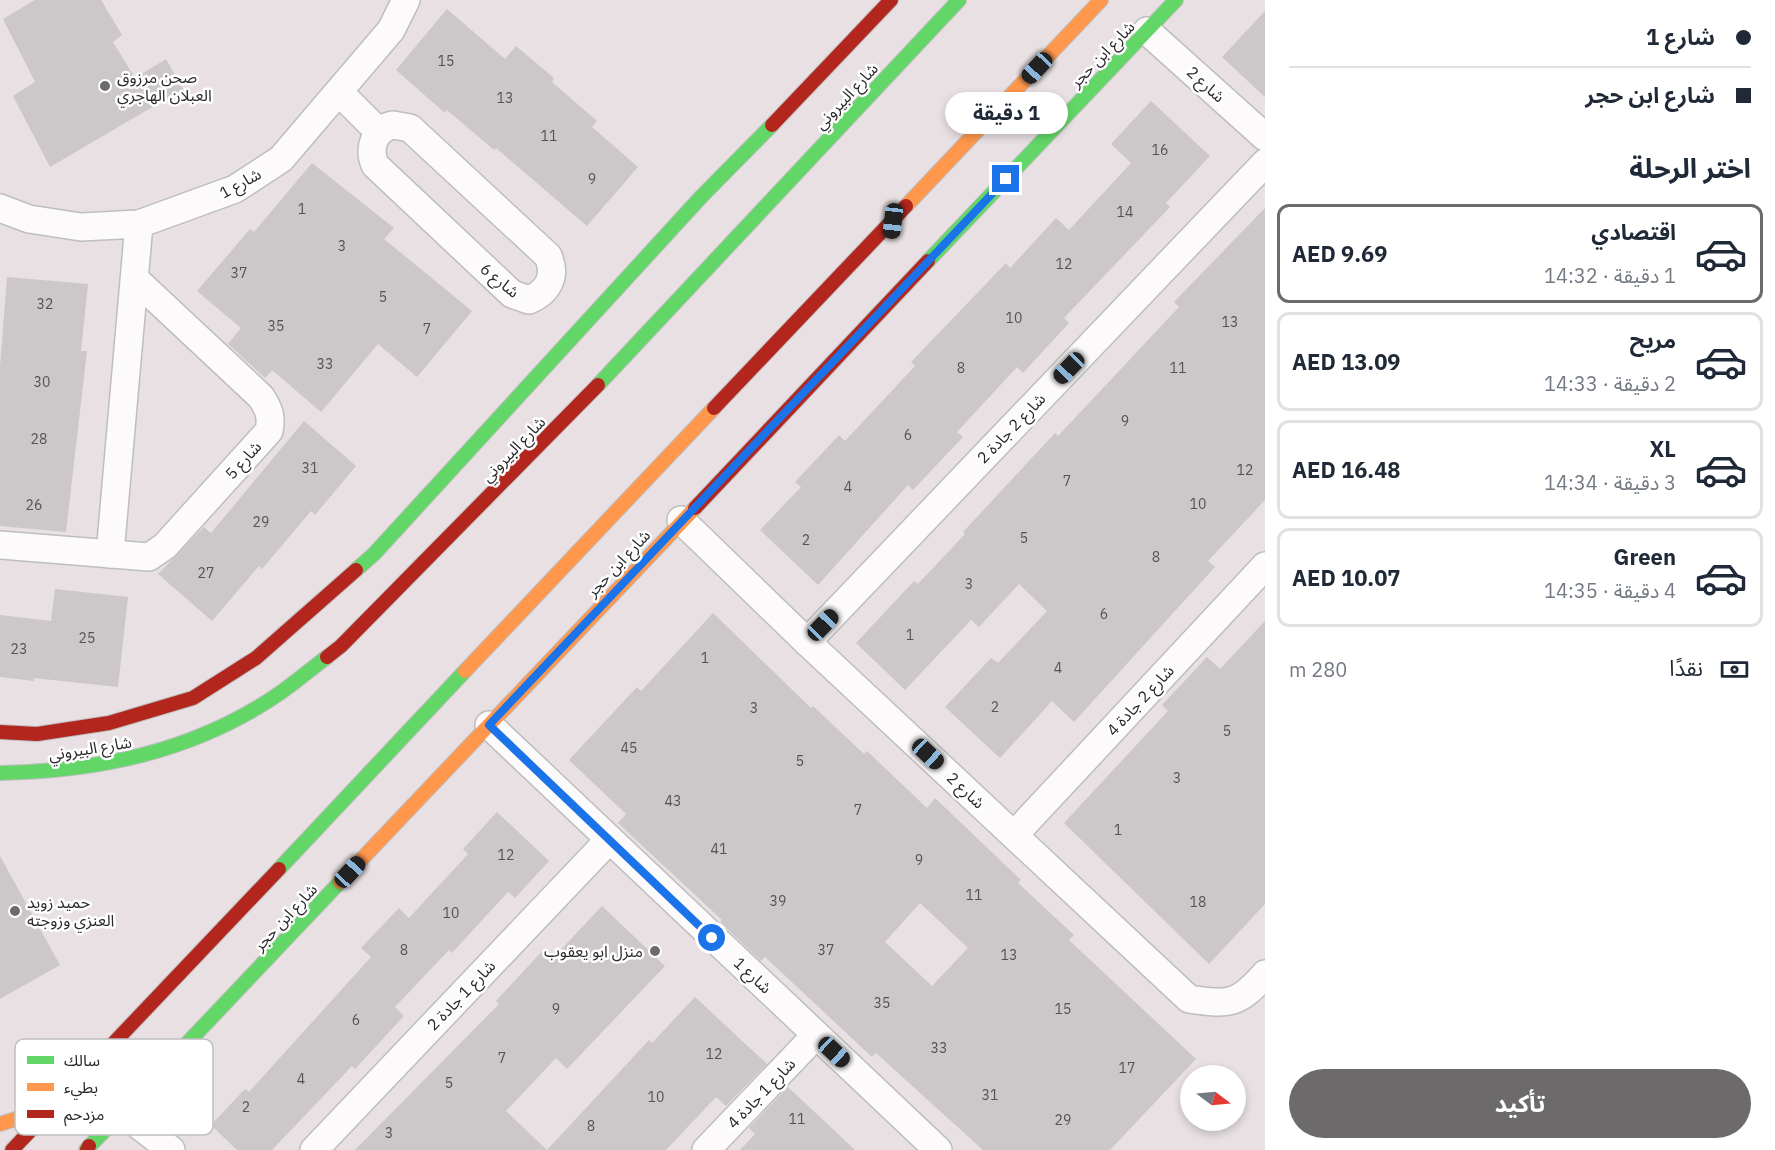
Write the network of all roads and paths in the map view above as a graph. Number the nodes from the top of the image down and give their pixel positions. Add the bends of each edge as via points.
1 (406, 0) edge
2 (891, 0) edge
3 (959, 0) edge
4 (1101, 0) edge
5 (1176, 0) edge
6 (1147, 31) junction
7 (339, 92) junction
8 (378, 131) junction
9 (1265, 137) edge
10 (1265, 163) edge
11 (0, 208) edge
12 (893, 221) junction
13 (139, 224) junction
14 (891, 243) dead end
15 (910, 260) dead end
16 (927, 262) junction
17 (136, 280) junction
18 (878, 289) dead end
19 (885, 306) junction
20 (535, 423) dead end
21 (555, 429) junction
22 (488, 431) junction
23 (522, 463) junction
24 (681, 520) junction
25 (0, 545) edge
26 (110, 554) junction
27 (1265, 566) edge
28 (807, 642) junction
29 (489, 725) junction
30 (0, 732) edge
31 (0, 773) edge
32 (1014, 835) junction
33 (609, 840) junction
34 (1262, 982) edge
35 (816, 1035) junction
36 (118, 1039) edge
37 (193, 1039) edge
38 (15, 1119) edge
39 (0, 1124) edge
40 (26, 1135) edge
41 (101, 1135) edge
42 (152, 1135) edge
43 (87, 1149) edge
44 (12, 1150) edge
45 (171, 1150) edge
46 (314, 1150) edge
47 (706, 1150) edge
48 (938, 1150) edge

1 - 7 street, شارع 1 via 391,30
2 - 22 main road, شارع البيروني via 700,197 522,401
3 - 21 main road, شارع البيروني
4 - 12 main road
5 - 6 main road, شارع ابن حجر
6 - 9 street, شارع 2
6 - 16 main road, شارع ابن حجر
7 - 8 street
7 - 13 street, شارع 1 via 281,159 235,189
8 - 8 street, شارع 6 via 372,147 375,165 512,294 529,300 544,292 552,274 548,256 410,128 393,125
10 - 28 street, شارع 2 جادة 2
11 - 13 street, شارع 1 via 29,219 81,227
12 - 14 main road
12 - 36 main road via 848,275
13 - 17 street
15 - 16 main road
16 - 19 main road, شارع ابن حجر
17 - 26 street
17 - 26 street, شارع 5 via 261,398 272,420 269,431 159,552 149,557
18 - 19 main road
19 - 24 main road, شارع ابن حجر
20 - 21 main road
21 - 23 main road, شارع البيروني
22 - 23 main road via 512,440
22 - 30 main road, شارع البيروني via 374,554 304,618 256,658 192,698 109,723 37,734
23 - 31 main road, شارع البيروني via 341,646 279,694 210,732 130,760 53,772
24 - 28 street, شارع 2
24 - 29 main road, شارع ابن حجر
25 - 26 street, شارع 5
27 - 32 street, شارع 2 جادة 4
28 - 32 street, شارع 2
29 - 33 street, شارع 1
29 - 37 main road, شارع ابن حجر
32 - 34 street, شارع 2 via 1189,999 1220,1004 1247,995
33 - 35 street, شارع 1
33 - 46 street, شارع 1 جادة 2
35 - 47 street, شارع 1 جادة 4
35 - 48 street, شارع 1
38 - 39 main road
40 - 44 main road
41 - 43 main road, شارع ابن حجر
42 - 45 street

